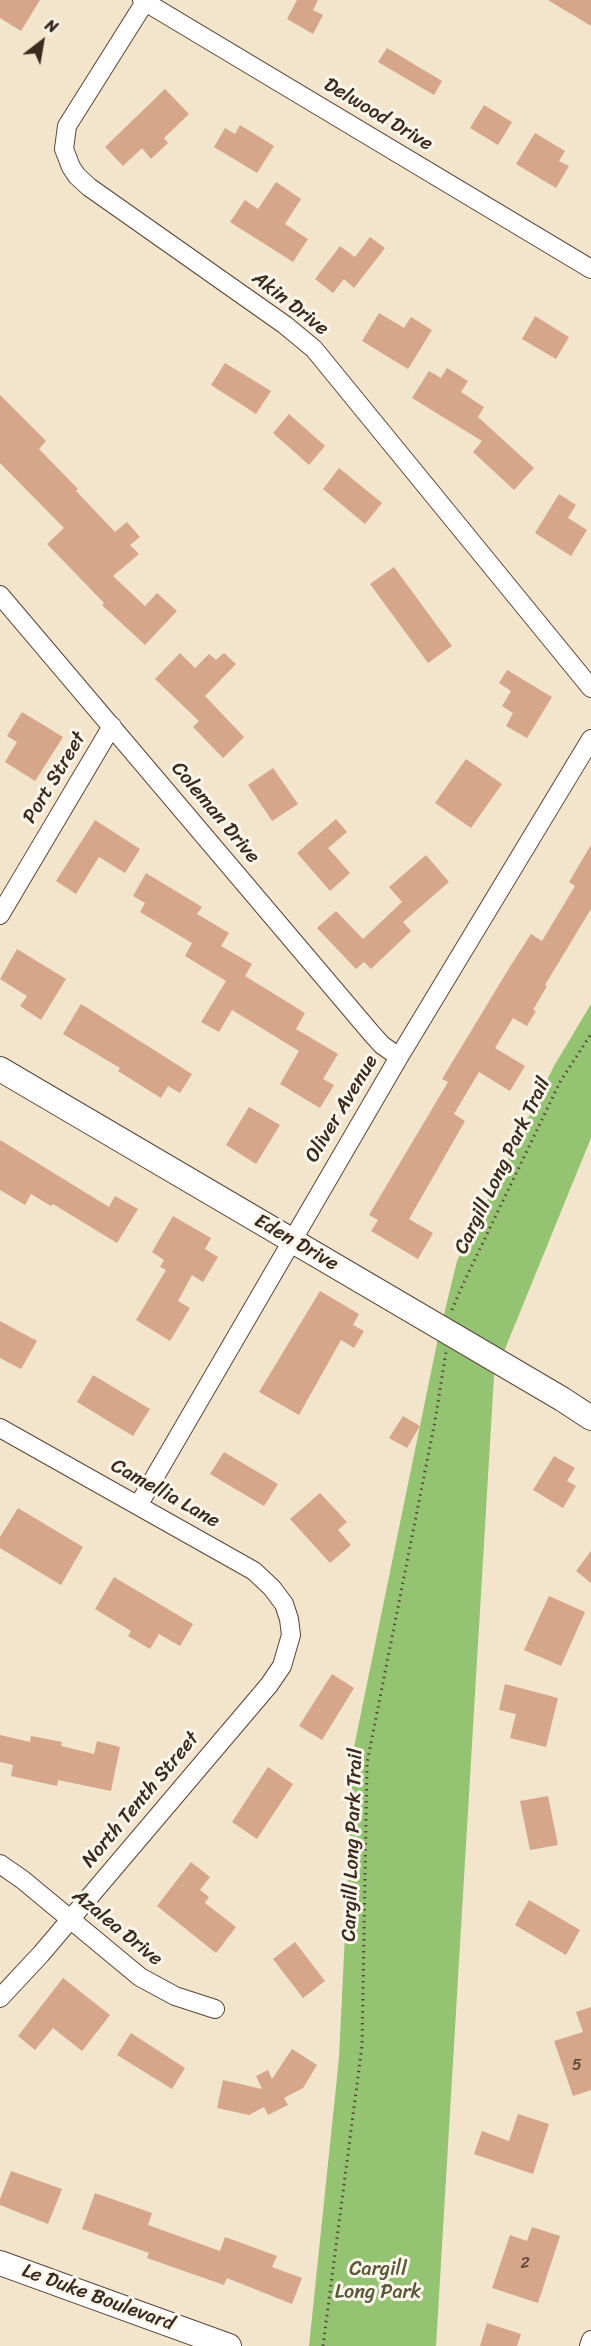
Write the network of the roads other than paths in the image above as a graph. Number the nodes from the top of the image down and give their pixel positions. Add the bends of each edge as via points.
1 (143, 1) edge
2 (591, 269) edge
3 (0, 595) edge
4 (591, 688) edge
5 (112, 726) junction
6 (591, 739) edge
7 (0, 915) edge
8 (399, 1057) junction
9 (0, 1069) edge
10 (291, 1240) junction
11 (591, 1418) edge
12 (0, 1428) edge
13 (139, 1504) junction
14 (289, 1619) joint
15 (0, 1864) edge
16 (70, 1919) junction
17 (0, 1998) edge
18 (215, 2009) dead end
19 (0, 2263) edge
20 (591, 2340) edge
21 (229, 2346) edge
22 (589, 2346) edge

1 - 2 street, Delwood Drive
1 - 4 street, Akin Drive via 67,126 64,149 71,167 89,187 314,349
3 - 5 street, Coleman Drive
5 - 7 street, Port Street
5 - 8 street, Coleman Drive via 372,1034
6 - 8 street, Oliver Avenue
8 - 10 street, Oliver Avenue
9 - 10 street, Eden Drive
10 - 11 street, Eden Drive
10 - 13 street, Oliver Avenue
12 - 13 street, Camellia Lane
13 - 14 street, Camellia Lane via 254,1571 278,1595
14 - 16 street, North Tenth Street via 291,1635 286,1655 269,1685
15 - 16 street, Azalea Drive
16 - 17 street, North Tenth Street
16 - 18 street, Azalea Drive via 152,1985
19 - 21 street, Le Duke Boulevard
20 - 22 street

